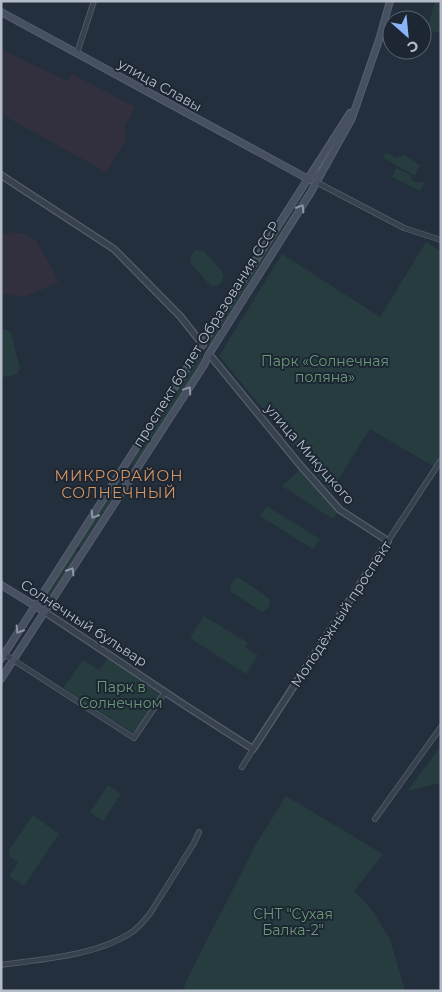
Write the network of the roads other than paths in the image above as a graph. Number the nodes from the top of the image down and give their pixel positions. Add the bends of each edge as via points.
1 (94, 1) edge
2 (390, 1) edge
3 (1, 12) edge
4 (77, 53) junction
5 (358, 99) junction
6 (1, 175) edge
7 (308, 179) junction
8 (316, 182) junction
9 (441, 240) edge
10 (203, 345) junction
11 (209, 354) junction
12 (441, 460) edge
13 (126, 465) junction
14 (135, 470) junction
15 (388, 542) junction
16 (1, 584) edge
17 (35, 605) junction
18 (45, 612) junction
19 (2, 655) edge
20 (13, 660) junction
21 (1, 679) edge
22 (165, 692) junction
23 (441, 727) edge
24 (254, 748) junction
25 (242, 767) dead end
26 (375, 819) dead end
27 (199, 832) dead end
28 (1, 965) edge

1 - 4 street
2 - 5 main road, проспект 60 лет Образования СССР
3 - 4 main road, улица Славы
4 - 7 main road, улица Славы
5 - 7 main road, проспект 60 лет Образования СССР
5 - 8 main road, проспект 60 лет Образования СССР via 352,118
6 - 10 street, улица Микуцкого via 114,249 180,316
7 - 8 main road, улица Славы
7 - 10 main road, проспект 60 лет Образования СССР
8 - 9 street via 399,226
11 -> 8 main road, проспект 60 лет Образования СССР
10 - 11 main road, улица Микуцкого
10 - 13 main road, проспект 60 лет Образования СССР
14 -> 11 main road, проспект 60 лет Образования СССР
11 - 15 street, улица Микуцкого via 340,510
12 - 15 street, Молодёжный проспект
13 - 14 main road
13 -> 17 main road, проспект 60 лет Образования СССР
18 -> 14 main road, проспект 60 лет Образования СССР
15 - 24 street, Молодёжный проспект
16 - 17 main road, Солнечный бульвар
17 - 18 main road, Солнечный бульвар
17 -> 19 main road, проспект 60 лет Образования СССР
18 - 20 main road, проспект 60 лет Образования СССР
18 - 22 street, Солнечный бульвар
19 - 20 street
20 - 21 main road, проспект 60 лет Образования СССР
20 - 22 street via 134,738
22 - 24 street, Солнечный бульвар
23 - 26 street
24 - 25 street, Молодёжный проспект
27 - 28 street via 175,874 135,930 119,940 85,952

